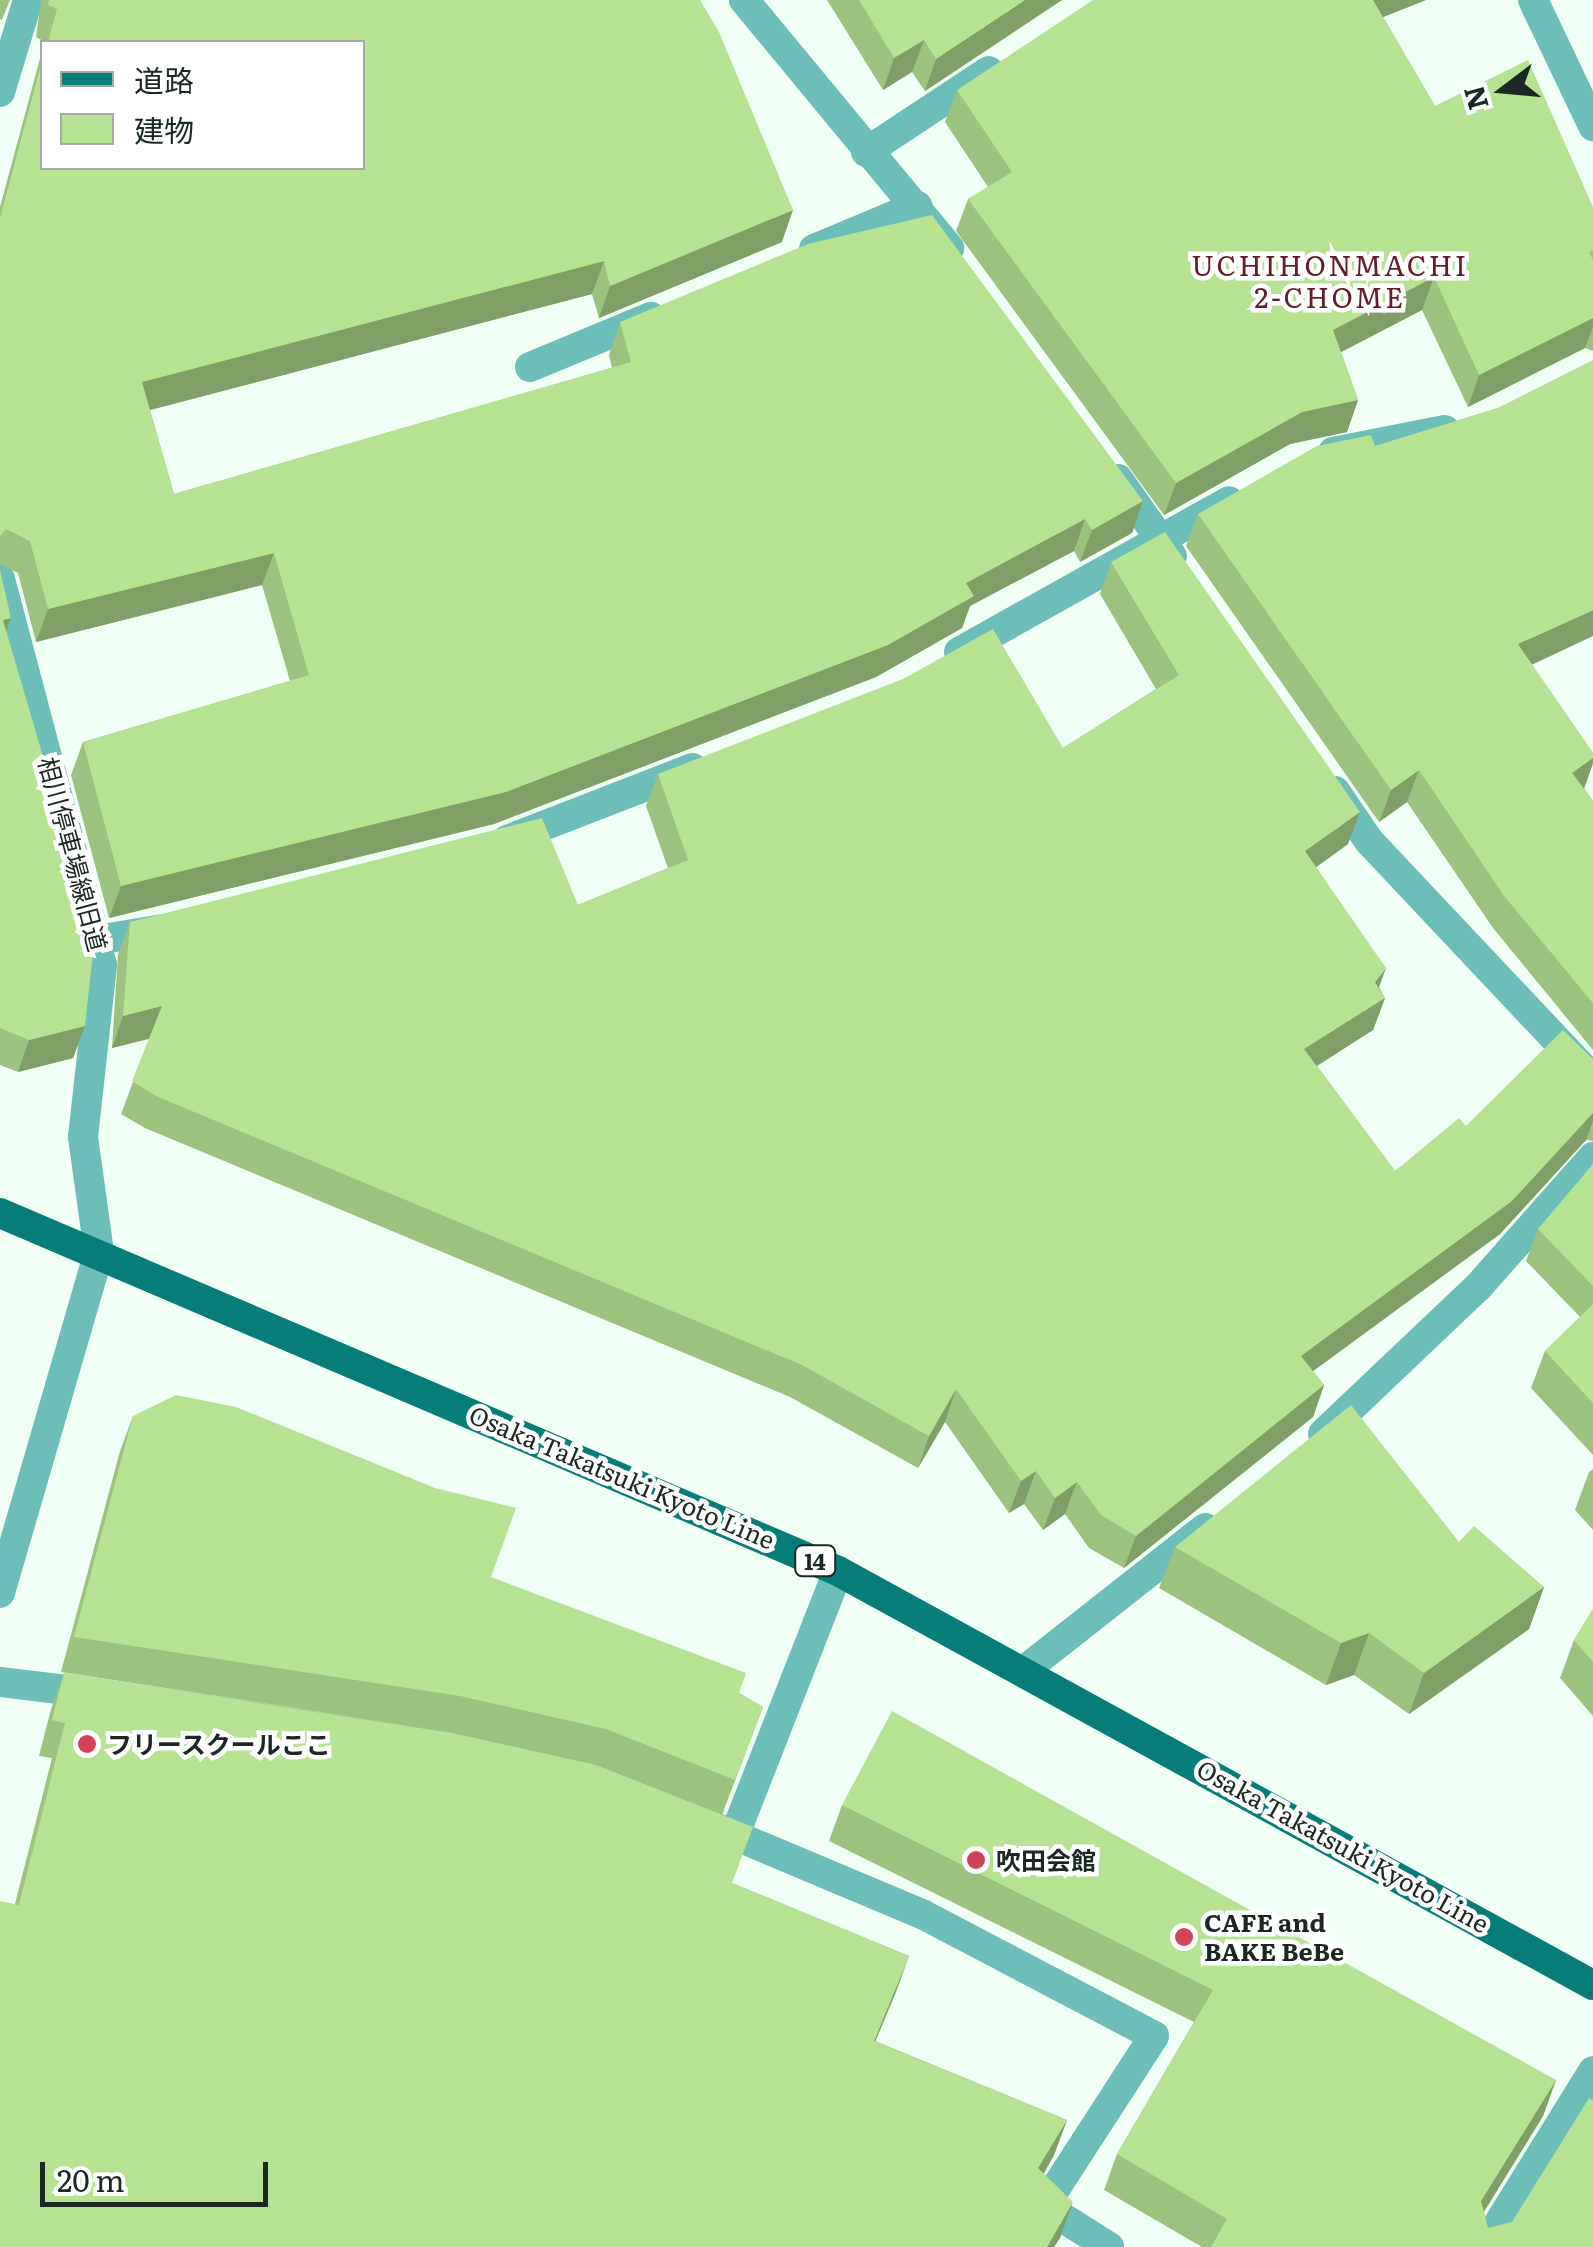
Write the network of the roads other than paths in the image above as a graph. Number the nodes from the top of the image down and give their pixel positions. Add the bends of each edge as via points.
1 (28, 0) edge
2 (744, 0) edge
3 (1533, 0) edge
4 (1014, 54) edge
5 (0, 92) edge
6 (1593, 126) edge
7 (866, 152) junction
8 (917, 206) junction
9 (788, 260) edge
10 (972, 278) edge
11 (678, 306) edge
12 (530, 367) dead end
13 (1478, 424) edge
14 (1094, 445) edge
15 (1299, 461) edge
16 (1265, 480) edge
17 (1160, 539) junction
18 (0, 579) edge
19 (1193, 587) edge
20 (936, 665) edge
21 (720, 758) edge
22 (1314, 761) edge
23 (481, 847) edge
24 (197, 920) edge
25 (97, 940) junction
26 (1593, 1079) edge
27 (1593, 1157) edge
28 (0, 1213) edge
29 (99, 1252) junction
30 (1302, 1454) edge
31 (1226, 1512) edge
32 (838, 1571) junction
33 (0, 1593) edge
34 (1026, 1669) junction
35 (0, 1682) edge
36 (127, 1699) edge
37 (680, 1815) edge
38 (735, 1834) junction
39 (1593, 1985) edge
40 (1593, 2070) edge
41 (1109, 2247) edge
42 (1484, 2247) edge

1 - 5 street
2 - 7 street
3 - 6 street
4 - 7 street
7 - 8 street
8 - 9 street
8 - 10 street
11 - 12 street
13 - 15 street
14 - 17 street
16 - 17 street
17 - 19 street
17 - 20 street
18 - 25 street, 相川停車場線旧道
21 - 23 street
22 - 26 street via 1368,840
24 - 25 street
25 - 29 street, 相川停車場線旧道 via 83,1137
27 - 30 street via 1478,1288
28 - 29 main road, Osaka Takatsuki Kyoto Line / 14
29 - 32 main road, Osaka Takatsuki Kyoto Line / 14
29 - 33 street
31 - 34 street
32 - 34 main road, Osaka Takatsuki Kyoto Line / 14
32 - 38 street
34 - 39 main road, Osaka Takatsuki Kyoto Line / 14
35 - 36 street
37 - 38 street
38 - 41 street via 922,1914 1154,2036 1044,2206
40 - 42 street

